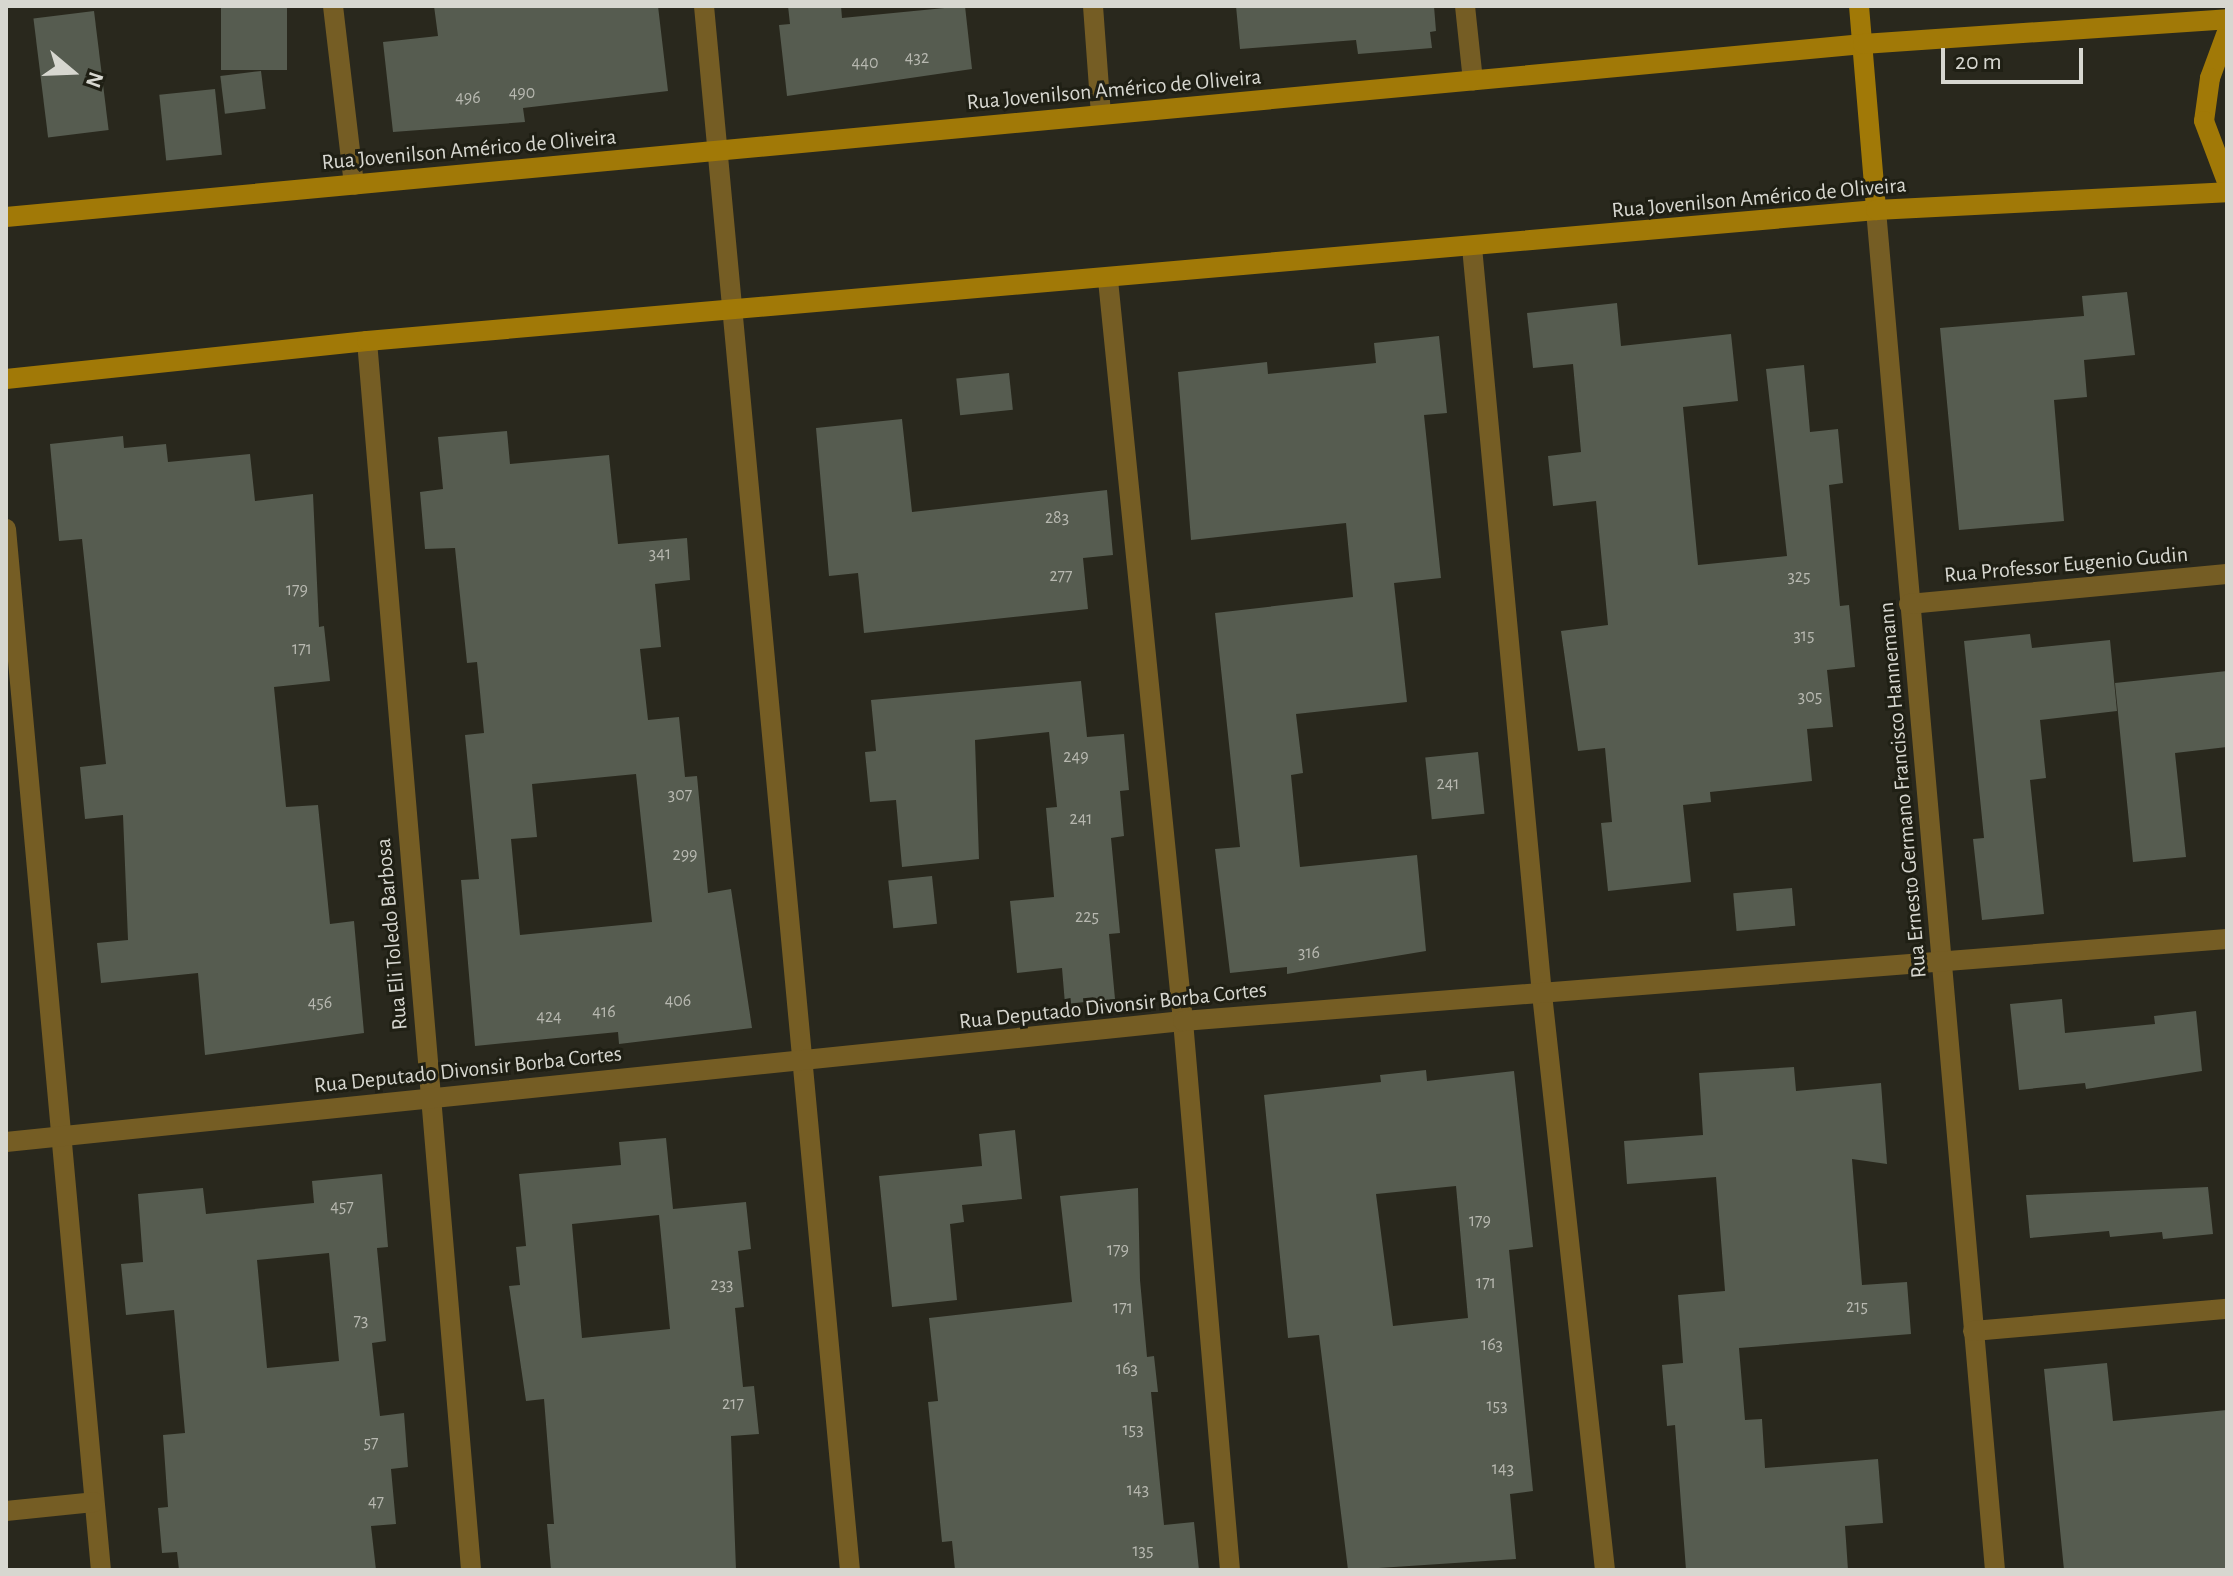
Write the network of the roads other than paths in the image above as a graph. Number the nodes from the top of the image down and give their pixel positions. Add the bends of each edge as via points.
1 (333, 6) edge
2 (704, 6) edge
3 (1093, 6) edge
4 (1465, 6) edge
5 (1859, 6) edge
6 (2227, 19) edge
7 (2227, 32) edge
8 (1863, 44) junction
9 (1473, 81) junction
10 (1101, 115) junction
11 (719, 150) junction
12 (2227, 182) edge
13 (354, 185) junction
14 (2227, 192) edge
15 (1876, 210) junction
16 (6, 217) edge
17 (1472, 247) junction
18 (1108, 280) junction
19 (734, 313) junction
20 (367, 341) junction
21 (6, 379) edge
22 (6, 529) edge
23 (2227, 574) edge
24 (1909, 604) junction
25 (2227, 939) edge
26 (1943, 961) junction
27 (1542, 994) junction
28 (1183, 1021) junction
29 (803, 1063) junction
30 (430, 1095) junction
31 (57, 1138) junction
32 (6, 1142) edge
33 (2227, 1309) edge
34 (1973, 1331) junction
35 (94, 1502) junction
36 (6, 1511) edge
37 (101, 1570) edge
38 (471, 1570) edge
39 (850, 1570) edge
40 (1230, 1570) edge
41 (1605, 1570) edge
42 (1995, 1570) edge

1 - 13 street
2 - 11 street
3 - 10 street
4 - 9 street
5 - 8 main road, Rua Ernesto Germano Francisco Hannemann
6 - 8 main road, Rua Jovenilson Américo de Oliveira
7 - 12 main road via 2210,78 2204,121
8 - 9 main road, Rua Jovenilson Américo de Oliveira
8 - 15 main road, Rua Ernesto Germano Francisco Hannemann
9 - 10 main road, Rua Jovenilson Américo de Oliveira
10 - 11 main road, Rua Jovenilson Américo de Oliveira
11 - 13 main road, Rua Jovenilson Américo de Oliveira
11 - 19 street
13 - 16 main road, Rua Jovenilson Américo de Oliveira
14 - 15 main road, Rua Jovenilson Américo de Oliveira
15 - 17 main road, Rua Jovenilson Américo de Oliveira
15 - 24 street, Rua Ernesto Germano Francisco Hannemann
17 - 18 main road, Rua Jovenilson Américo de Oliveira
17 - 27 street
18 - 19 main road, Rua Jovenilson Américo de Oliveira
18 - 28 street
19 - 20 main road, Rua Jovenilson Américo de Oliveira
19 - 29 street
20 - 21 main road, Rua Jovenilson Américo de Oliveira
20 - 30 street, Rua Eli Toledo Barbosa
22 - 31 street
23 - 24 street, Rua Professor Eugenio Gudin
24 - 26 street, Rua Ernesto Germano Francisco Hannemann
25 - 26 street, Rua Deputado Divonsir Borba Cortes
26 - 27 street, Rua Deputado Divonsir Borba Cortes
26 - 34 street, Rua Ernesto Germano Francisco Hannemann
27 - 28 street, Rua Deputado Divonsir Borba Cortes
27 - 41 street
28 - 29 street, Rua Deputado Divonsir Borba Cortes
28 - 40 street
29 - 30 street, Rua Deputado Divonsir Borba Cortes
29 - 39 street
30 - 31 street, Rua Deputado Divonsir Borba Cortes
30 - 38 street, Rua Eli Toledo Barbosa
31 - 32 street, Rua Deputado Divonsir Borba Cortes
31 - 35 street
33 - 34 street
34 - 42 street, Rua Ernesto Germano Francisco Hannemann
35 - 36 street
35 - 37 street

